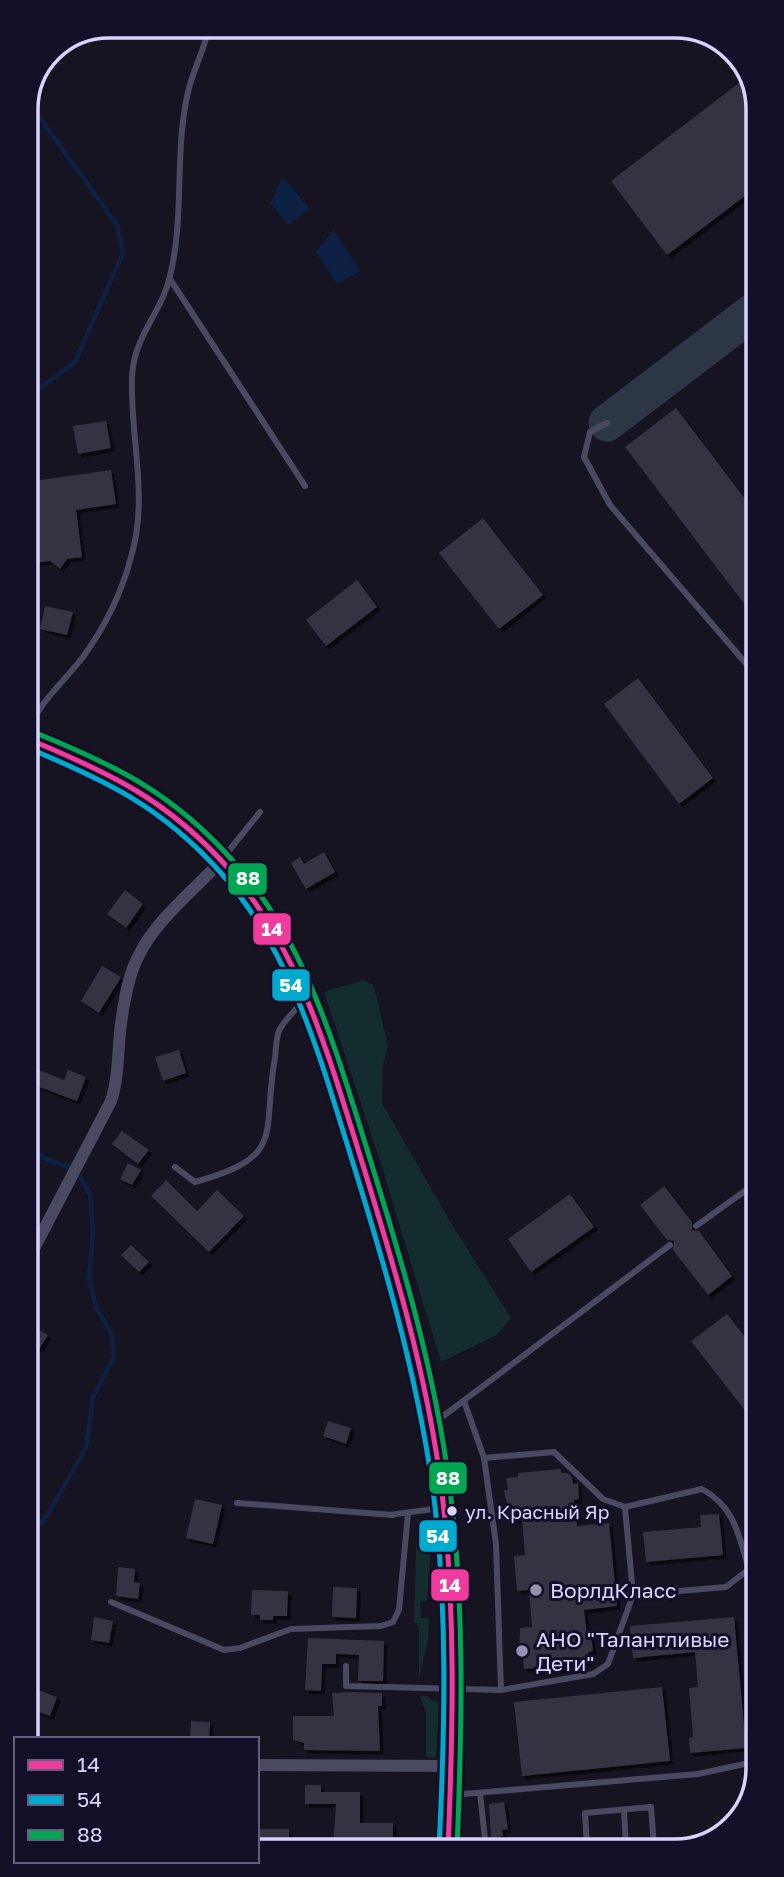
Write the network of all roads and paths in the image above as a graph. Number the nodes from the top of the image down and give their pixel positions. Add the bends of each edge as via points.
1 (205, 38) edge
2 (170, 279) junction
3 (607, 423) dead end
4 (305, 486) dead end
5 (746, 664) edge
6 (39, 706) edge
7 (39, 744) edge
8 (260, 812) dead end
9 (220, 862) junction
10 (307, 997) junction
11 (175, 1167) dead end
12 (746, 1190) edge
13 (696, 1226) dead end
14 (38, 1240) edge
15 (670, 1245) dead end
16 (464, 1401) junction
17 (430, 1426) junction
18 (484, 1458) junction
19 (236, 1503) dead end
20 (625, 1507) junction
21 (443, 1508) junction
22 (408, 1513) junction
23 (746, 1560) edge
24 (746, 1571) edge
25 (633, 1595) junction
26 (111, 1602) dead end
27 (346, 1666) dead end
28 (451, 1689) junction
29 (501, 1690) junction
30 (746, 1764) edge
31 (259, 1765) edge
32 (451, 1766) junction
33 (480, 1793) junction
34 (450, 1795) junction
35 (624, 1810) junction
36 (448, 1839) edge
37 (485, 1839) edge
38 (587, 1839) edge
39 (626, 1839) edge
40 (653, 1839) edge

1 - 2 lane via 188,92 180,157 179,231
2 - 4 lane
2 - 6 lane via 138,342 132,378 140,488 132,556 111,610 83,657
3 - 5 lane via 590,432 584,457 610,505
7 - 9 main road via 146,795 189,829
8 - 9 lane
9 - 10 main road via 261,910
9 - 14 street via 139,954 125,1000 117,1044 118,1081 111,1101
10 - 11 lane via 279,1031 270,1081 268,1133 261,1148 247,1164 195,1182
10 - 17 main road via 385,1232
12 - 13 lane
15 - 16 lane
16 - 17 lane
16 - 18 lane
17 - 21 main road
18 - 20 lane via 554,1452 603,1499
18 - 29 lane via 496,1544
19 - 22 lane
20 - 23 lane via 702,1489 730,1511
20 - 25 lane
21 - 22 lane
21 - 28 main road
22 - 26 lane via 399,1610 393,1622 381,1626 291,1629 224,1650
24 - 25 lane via 726,1587
25 - 29 lane via 608,1664 580,1677
27 - 28 lane via 346,1686
28 - 29 lane
28 - 32 main road
30 - 33 lane via 698,1774
31 - 32 street
32 - 34 main road
33 - 34 lane
33 - 37 lane
34 - 36 main road
35 - 38 lane via 585,1813
35 - 39 lane
35 - 40 lane via 651,1807

